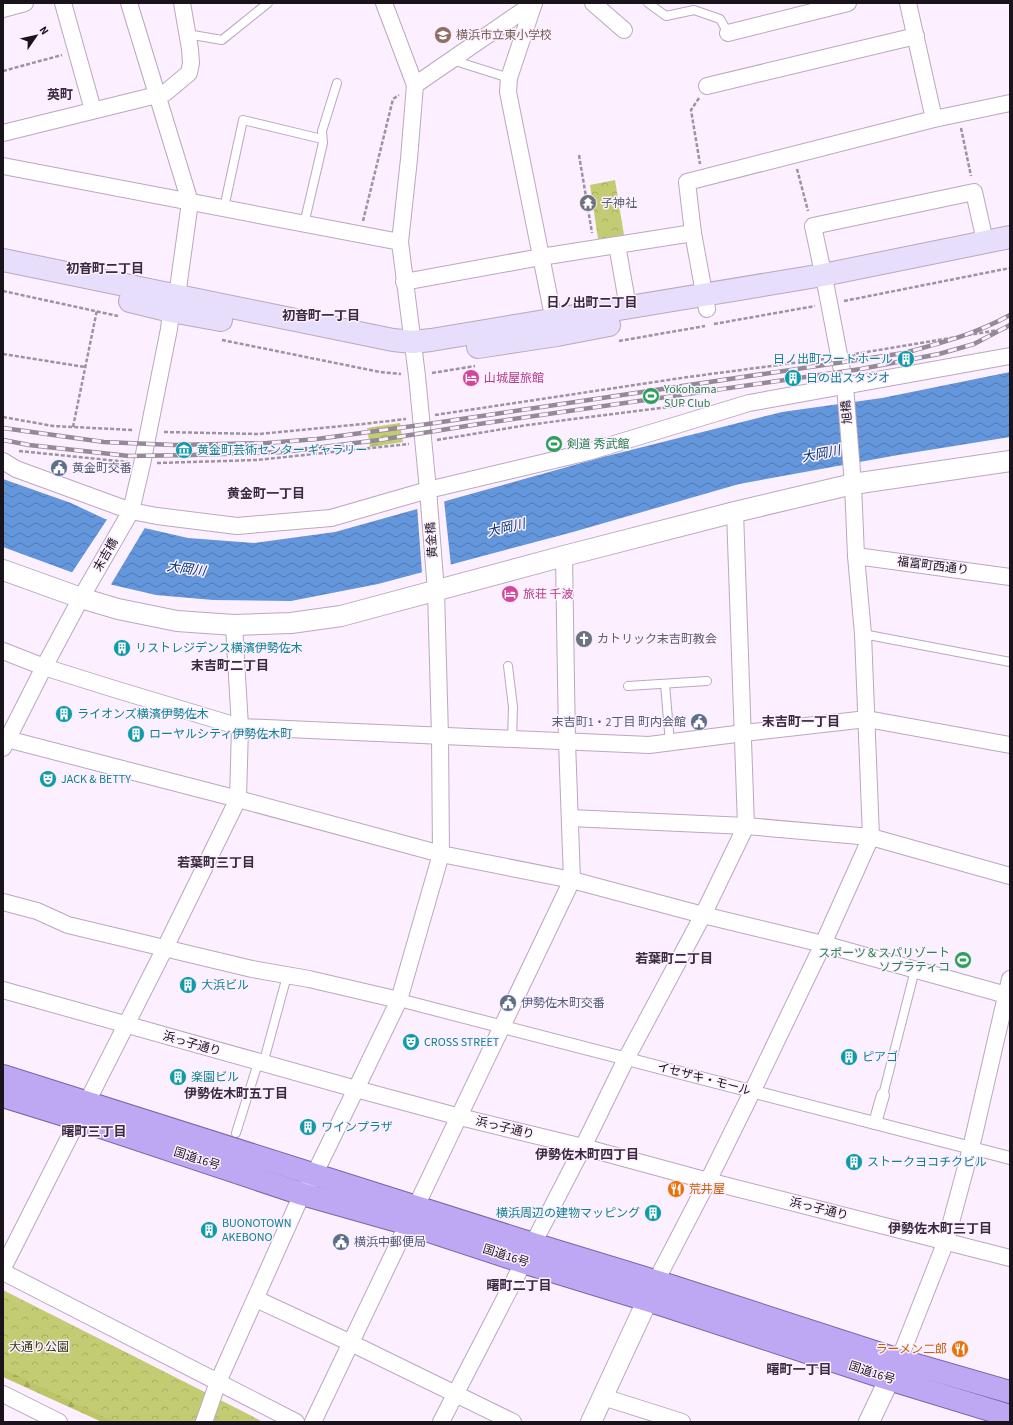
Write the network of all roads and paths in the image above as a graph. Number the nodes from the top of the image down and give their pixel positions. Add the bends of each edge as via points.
1 (25, 3) edge
2 (63, 3) edge
3 (129, 3) edge
4 (182, 3) edge
5 (268, 3) edge
6 (384, 3) edge
7 (534, 3) edge
8 (593, 3) edge
9 (648, 3) edge
10 (848, 3) edge
11 (908, 3) edge
12 (3, 9) edge
13 (624, 30) dead end
14 (728, 33) joint
15 (187, 34) junction
16 (916, 36) junction
17 (76, 52) junction
18 (451, 60) junction
19 (3, 71) edge
20 (509, 78) junction
21 (337, 83) dead end
22 (415, 85) junction
23 (707, 86) joint
24 (157, 96) junction
25 (1010, 103) edge
26 (93, 110) junction
27 (958, 114) junction
28 (934, 119) junction
29 (3, 133) edge
30 (322, 139) junction
31 (579, 155) dead end
32 (793, 156) junction
33 (3, 166) edge
34 (703, 178) junction
35 (974, 192) junction
36 (190, 202) junction
37 (224, 208) junction
38 (304, 224) junction
39 (812, 226) junction
40 (694, 233) junction
41 (360, 235) junction
42 (1010, 237) edge
43 (985, 241) junction
44 (400, 242) junction
45 (617, 245) junction
46 (594, 249) junction
47 (1010, 252) edge
48 (541, 257) junction
49 (3, 260) edge
50 (3, 274) edge
51 (825, 281) junction
52 (404, 282) junction
53 (706, 301) junction
54 (174, 303) junction
55 (628, 307) junction
56 (97, 310) dead end
57 (555, 327) junction
58 (1010, 328) edge
59 (413, 348) junction
60 (3, 354) edge
61 (1010, 356) edge
62 (839, 357) junction
63 (85, 367) junction
64 (845, 386) junction
65 (710, 415) junction
66 (3, 417) edge
67 (421, 417) junction
68 (73, 427) junction
69 (149, 431) junction
70 (424, 442) junction
71 (8, 457) edge
72 (1010, 461) edge
73 (142, 464) junction
74 (853, 484) junction
75 (428, 490) junction
76 (131, 511) junction
77 (735, 512) junction
78 (564, 556) junction
79 (856, 556) junction
80 (3, 570) edge
81 (1010, 576) edge
82 (436, 591) junction
83 (81, 598) junction
84 (234, 625) junction
85 (863, 634) junction
86 (3, 651) edge
87 (1010, 662) edge
88 (508, 666) dead end
89 (44, 667) junction
90 (707, 681) dead end
91 (665, 684) junction
92 (628, 686) dead end
93 (867, 719) junction
94 (240, 727) junction
95 (744, 732) junction
96 (440, 736) junction
97 (512, 739) junction
98 (4, 742) edge
99 (567, 742) junction
100 (670, 743) junction
101 (1010, 745) edge
102 (238, 799) junction
103 (570, 818) junction
104 (746, 826) junction
105 (871, 837) junction
106 (441, 854) junction
107 (1010, 876) edge
108 (572, 880) junction
109 (3, 902) edge
110 (703, 915) junction
111 (823, 944) junction
112 (165, 948) junction
113 (915, 970) junction
114 (287, 976) junction
115 (1010, 979) edge
116 (3, 990) edge
117 (1008, 996) edge
118 (399, 1000) junction
119 (125, 1025) junction
120 (503, 1027) junction
121 (626, 1059) junction
122 (260, 1063) junction
123 (3, 1076) edge
124 (356, 1090) junction
125 (752, 1092) junction
126 (3, 1096) edge
127 (883, 1096) joint
128 (82, 1111) junction
129 (460, 1117) junction
130 (876, 1124) junction
131 (236, 1133) dead end
132 (583, 1147) junction
133 (971, 1148) junction
134 (1010, 1158) edge
135 (314, 1175) junction
136 (708, 1181) junction
137 (302, 1194) junction
138 (412, 1216) junction
139 (946, 1241) junction
140 (528, 1253) junction
141 (1010, 1258) edge
142 (3, 1268) edge
143 (3, 1272) edge
144 (652, 1290) junction
145 (256, 1299) junction
146 (351, 1343) junction
147 (899, 1360) junction
148 (889, 1379) junction
149 (218, 1382) junction
150 (1010, 1392) edge
151 (456, 1393) junction
152 (3, 1394) edge
153 (602, 1397) junction
154 (1010, 1416) edge
155 (59, 1422) edge
156 (204, 1422) edge
157 (296, 1422) edge
158 (313, 1422) edge
159 (441, 1422) edge
160 (514, 1422) edge
161 (591, 1422) edge
162 (682, 1422) edge
163 (869, 1422) edge

1 - 12 street
2 - 17 street
3 - 24 street
4 - 15 street
5 - 15 lane via 222,40
6 - 22 street
7 - 18 street
7 - 20 street
8 - 13 street
9 - 14 lane via 666,16 694,10 720,19
10 - 14 street
11 - 16 street
15 - 24 street via 191,63 189,73 165,93
16 - 23 street
16 - 28 street
17 - 19 path
17 - 26 street
18 - 20 lane
18 - 22 street
20 - 48 street via 508,92
21 - 30 lane via 322,131
22 - 41 path via 393,99
22 - 44 street, 黄金橋
23 - 34 path via 691,110
24 - 26 street
24 - 36 street
25 - 27 street
26 - 29 street
27 - 28 street
27 - 35 path
28 - 32 street
30 - 37 lane via 243,120
30 - 38 lane
31 - 46 path
32 - 34 street
32 - 39 path
33 - 36 street
34 - 40 street via 687,182
35 - 39 street
35 - 43 street
36 - 37 street
36 - 54 street, 末吉橋
37 - 38 street
38 - 41 street
39 - 51 street, 旭橋
40 - 45 street
40 - 53 street
41 - 44 street
42 - 43 main road
43 - 51 main road
44 - 52 street, 黄金橋
45 - 46 street
45 - 55 street
46 - 48 street
47 - 51 main road
48 - 52 street
48 - 57 street
49 - 54 main road
50 - 54 main road via 134,302
51 - 53 main road
51 - 62 street, 旭橋
52 - 59 street, 黄金橋
53 - 55 main road
53 - 57 main road via 630,321
54 - 59 main road via 273,329 389,353
54 - 69 street, 末吉橋
55 - 57 main road
56 - 63 path
57 - 59 main road via 431,340
58 - 62 path
59 - 67 street, 黄金橋
60 - 63 path
61 - 64 street
62 - 64 street, 旭橋
62 - 67 path
63 - 68 path
64 - 65 street via 750,403
64 - 74 street, 旭橋
65 - 70 path via 688,404 527,425
65 - 75 street via 588,452
66 - 68 path
67 - 69 path via 259,434
67 - 70 street, 黄金橋
68 - 69 path
69 - 73 street, 末吉橋
70 - 73 path via 257,460
70 - 75 street, 黄金橋
71 - 73 path via 18,451
71 - 76 street via 16,469
72 - 74 street
73 - 76 street, 末吉橋
74 - 77 street
74 - 79 street, 旭橋
75 - 76 street via 331,518 237,526
75 - 82 street, 黄金橋
76 - 83 street, 末吉橋
77 - 78 street
77 - 95 street
78 - 82 street
78 - 99 street
79 - 81 street, 福富町西通り
79 - 85 street, 旭橋
80 - 83 street
82 - 84 street via 341,616 291,623
82 - 96 street, 黄金橋
83 - 84 street via 118,609 178,621
83 - 89 street, 末吉橋
84 - 94 street
85 - 87 lane
85 - 93 street, 旭橋
86 - 89 street
88 - 97 lane via 513,707
89 - 94 street
89 - 98 street, 末吉橋
90 - 91 lane
91 - 92 lane
91 - 100 lane
93 - 95 street
93 - 101 street
93 - 105 street, 旭橋
94 - 96 street
94 - 102 street
95 - 100 street
95 - 104 street
96 - 97 street
96 - 106 street, 黄金橋
97 - 99 street
98 - 102 street
99 - 100 street via 649,745
99 - 103 street
102 - 106 street
102 - 112 street
103 - 104 street
103 - 108 street
104 - 105 street
104 - 110 street
105 - 107 street
105 - 111 street
106 - 108 street
106 - 118 street, 黄金橋
108 - 110 street
108 - 120 street
109 - 112 street via 38,911 68,925
110 - 111 street
110 - 121 street
111 - 113 street
111 - 125 street
112 - 114 street
112 - 119 street
113 - 117 street
113 - 127 lane
114 - 118 street
114 - 122 lane
115 - 117 street
116 - 119 street, 浜っ子通り
117 - 133 street
118 - 120 street, イセザキ・モール
118 - 124 street, 黄金橋
119 - 122 street, 浜っ子通り
119 - 128 street
120 - 121 street, イセザキ・モール
120 - 129 street
121 - 125 street, イセザキ・モール
121 - 132 street
122 - 124 street, 浜っ子通り
122 - 131 lane
123 - 128 highway, 国道16号
124 - 129 street, 浜っ子通り
124 - 135 street, 黄金橋
125 - 130 street, イセザキ・モール
125 - 136 street
126 - 128 highway, 国道16号
127 - 130 street
128 - 135 highway, 国道16号
128 - 137 highway, 国道16号
128 - 142 street
129 - 132 street, 浜っ子通り
129 - 138 street
130 - 133 street, イセザキ・モール
132 - 136 street, 浜っ子通り
132 - 140 street
133 - 134 street, イセザキ・モール
133 - 139 street
135 - 137 street, 黄金橋
135 - 138 highway, 国道16号
136 - 139 street, 浜っ子通り
136 - 144 street
137 - 138 highway, 国道16号
137 - 145 street, 黄金橋
138 - 140 highway, 国道16号
138 - 146 street
139 - 141 street, 浜っ子通り
139 - 147 street
140 - 144 highway, 国道16号
140 - 151 street
143 - 149 street
144 - 147 highway, 国道16号
144 - 148 highway, 国道16号
144 - 153 street
145 - 146 street
145 - 149 street, 黄金橋
146 - 151 street
146 - 158 street
147 - 148 street
147 - 150 highway, 国道16号
148 - 154 highway, 国道16号
148 - 163 street
149 - 156 street, 黄金橋
149 - 157 street
151 - 159 street
151 - 160 street
152 - 155 street
153 - 161 street
153 - 162 street

